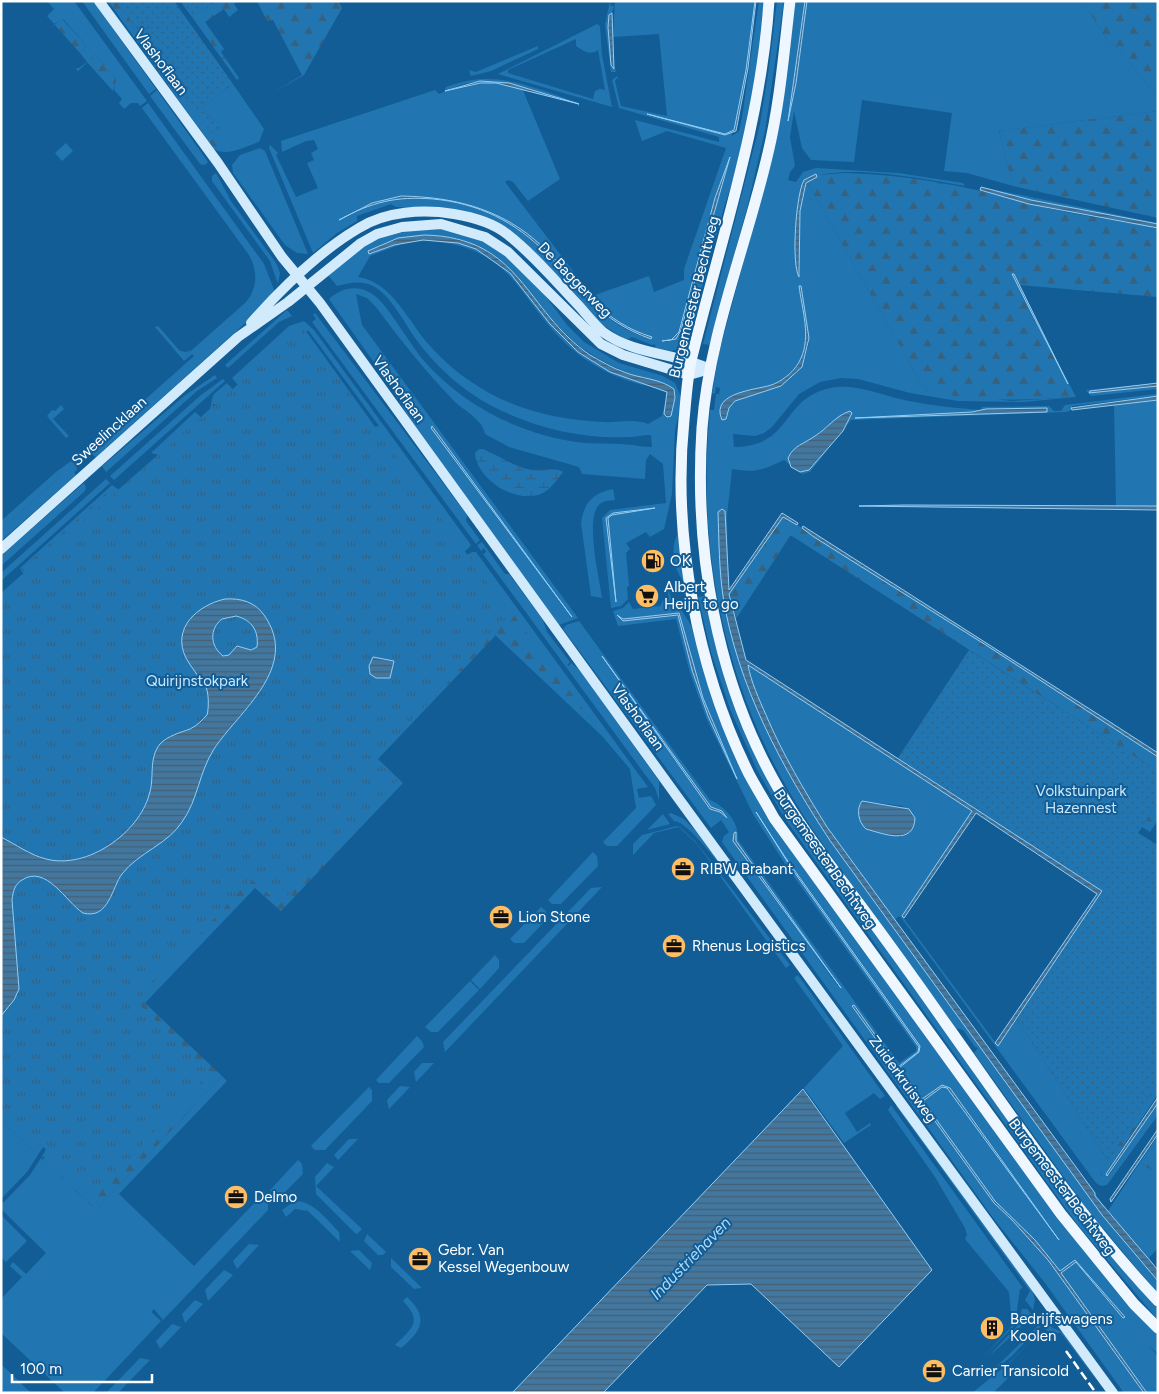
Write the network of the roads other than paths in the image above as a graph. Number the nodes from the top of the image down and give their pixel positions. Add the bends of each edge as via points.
1 (99, 1) edge
2 (769, 1) edge
3 (790, 1) edge
4 (298, 276) junction
5 (307, 286) junction
6 (238, 337) junction
7 (692, 360) junction
8 (710, 369) junction
9 (689, 375) junction
10 (1, 548) edge
11 (676, 795) joint
12 (1158, 1301) edge
13 (1158, 1328) edge
14 (1114, 1393) edge

1 - 4 street, Vlashoflaan
2 - 7 main road, Burgemeester Bechtweg via 750,135
3 - 8 main road, Burgemeester Bechtweg via 768,151
4 - 5 street, Vlashoflaan
4 - 6 street, Sweelincklaan
4 - 7 street, De Baggerweg via 359,227 384,217 434,210 462,215 505,233 523,247 603,332 639,350
5 - 6 street, Sweelincklaan
5 - 9 street, De Baggerweg via 345,254 377,234 422,224 441,224 499,244 601,344 623,355
5 - 11 street, Vlashoflaan
6 - 10 street, Sweelincklaan
7 - 8 street, De Baggerweg
7 - 9 main road, Burgemeester Bechtweg
8 - 9 street
8 - 12 main road, Burgemeester Bechtweg via 702,429 704,557 717,633 736,697 757,747 808,836 1048,1168 1098,1233
9 - 13 main road, Burgemeester Bechtweg via 682,448 682,498 691,587 699,633 725,715 749,773 774,818 1061,1214 1134,1304
11 - 14 street, Zuiderkruisweg

